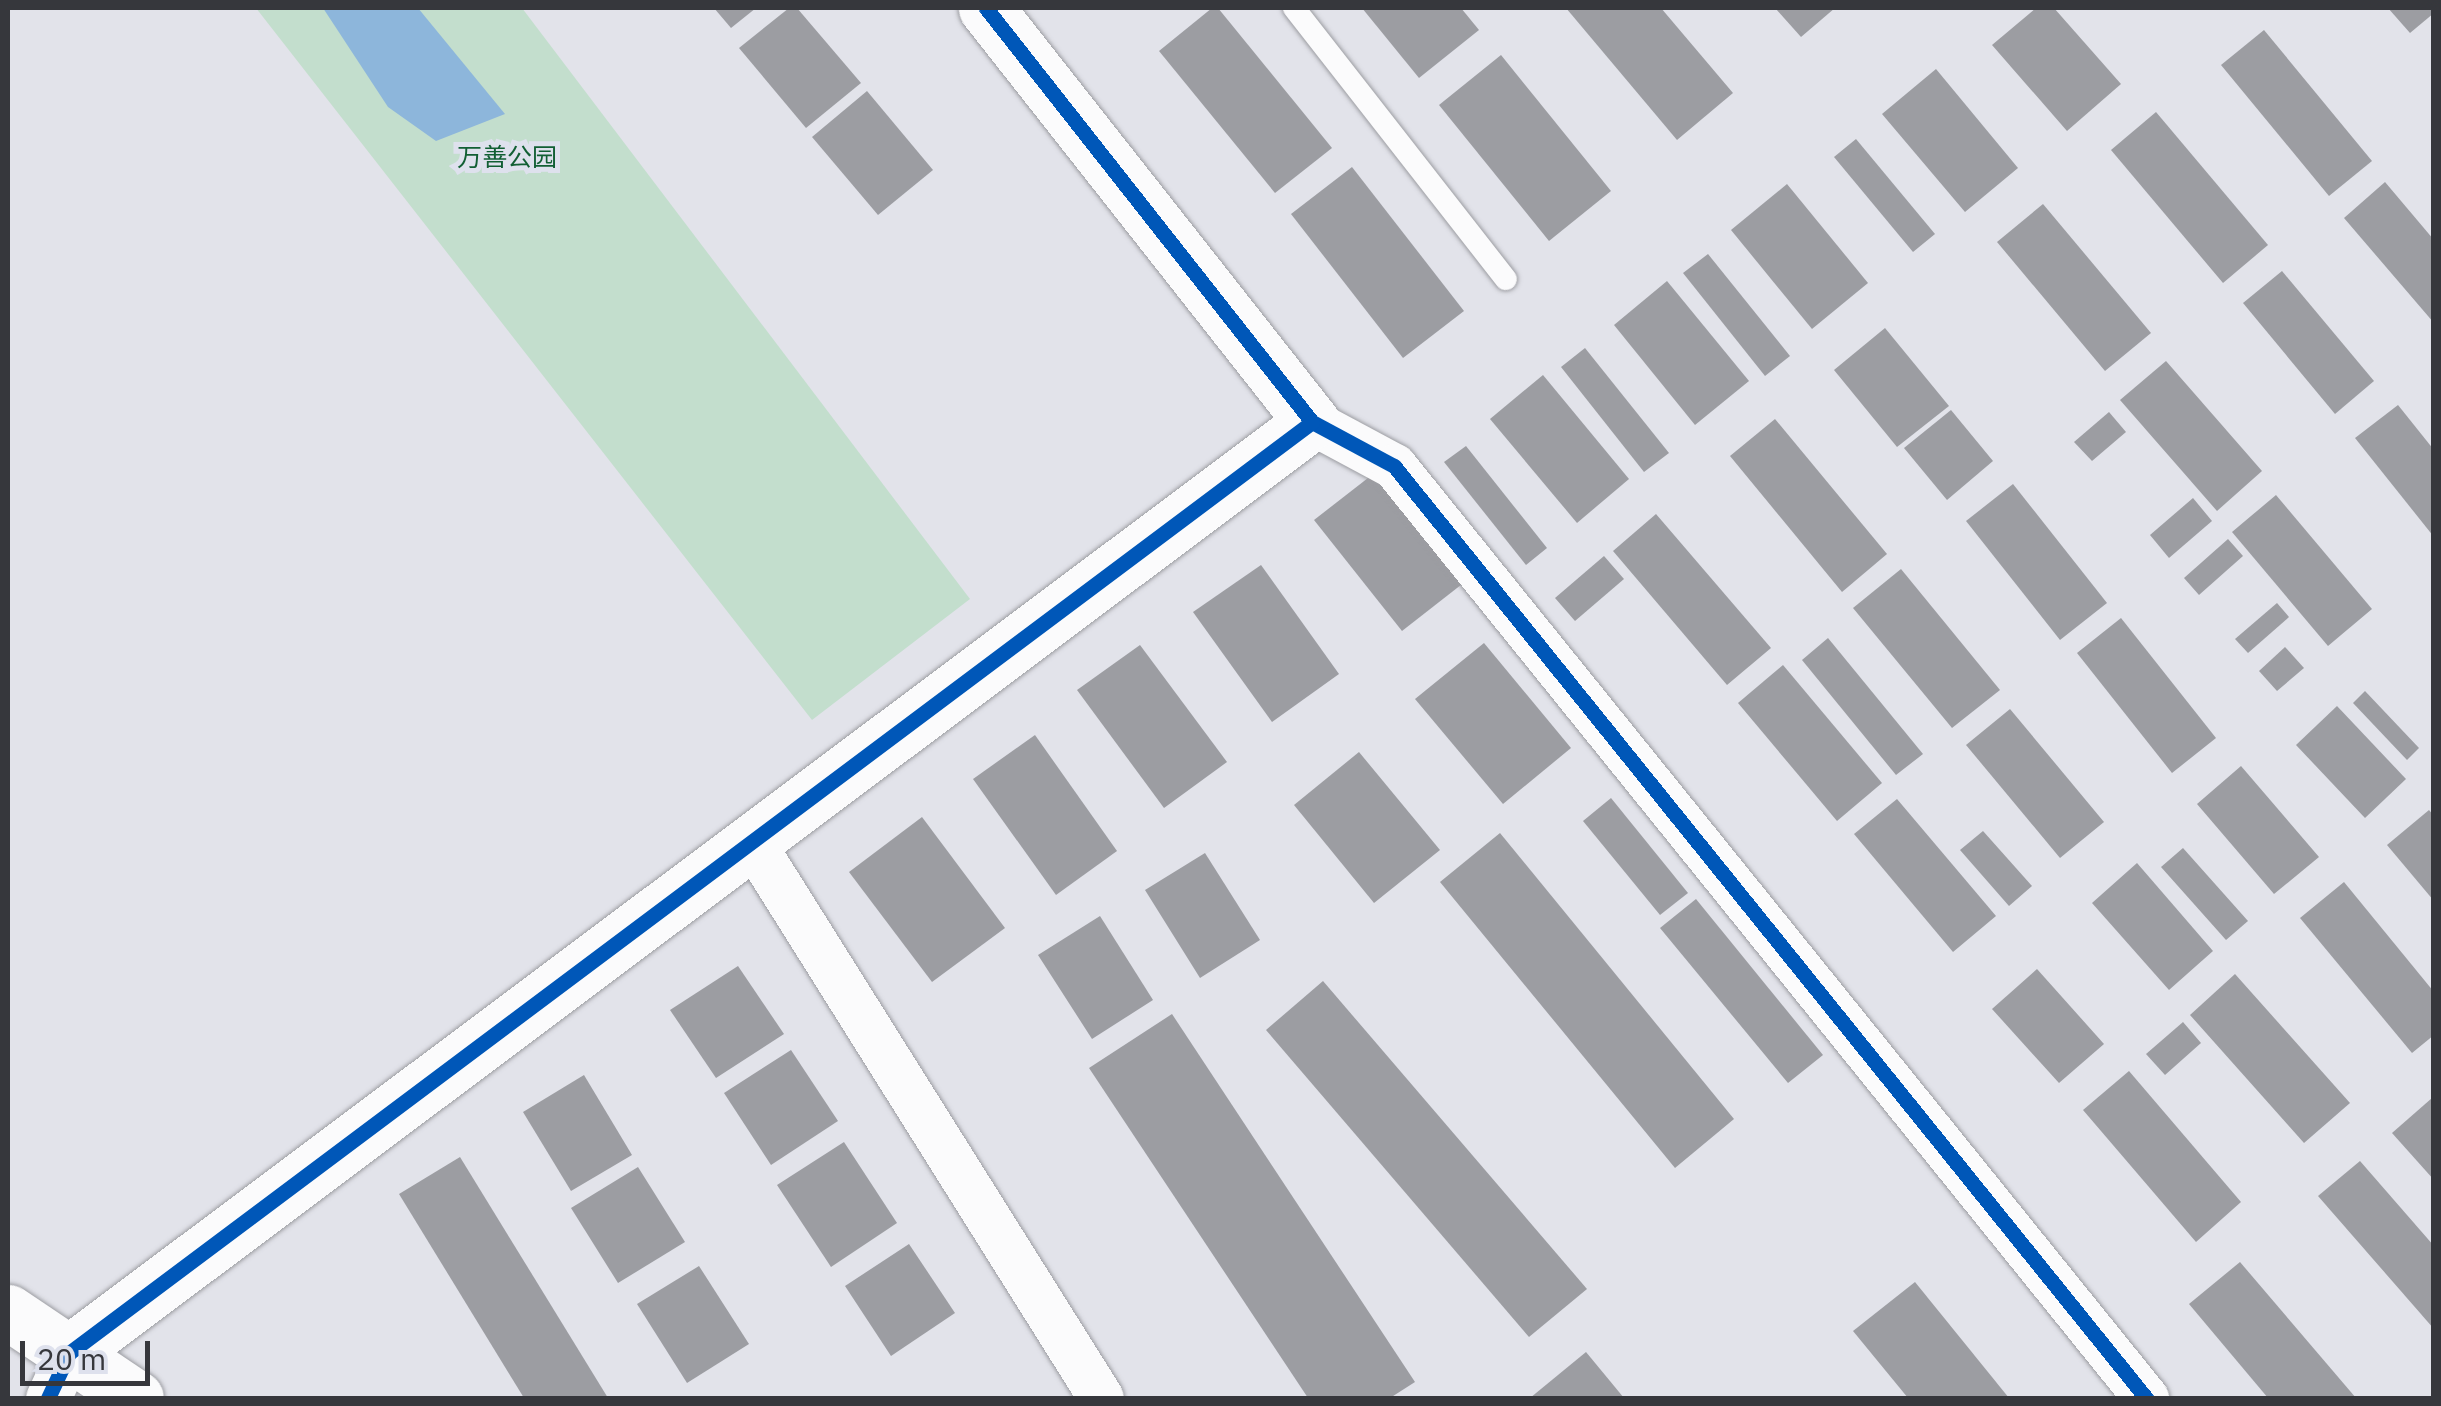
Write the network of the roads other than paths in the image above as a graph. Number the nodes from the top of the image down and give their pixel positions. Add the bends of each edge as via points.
1 (986, 8) edge
2 (1294, 8) edge
3 (1506, 279) dead end
4 (1312, 422) junction
5 (752, 842) junction
6 (8, 1312) edge
7 (58, 1376) edge
8 (136, 1398) edge
9 (1101, 1398) edge
10 (2146, 1398) edge

1 - 4 street
2 - 3 lane
4 - 5 street
4 - 10 street via 1394,466
5 - 7 street
5 - 9 street
6 - 7 street
7 - 8 street

